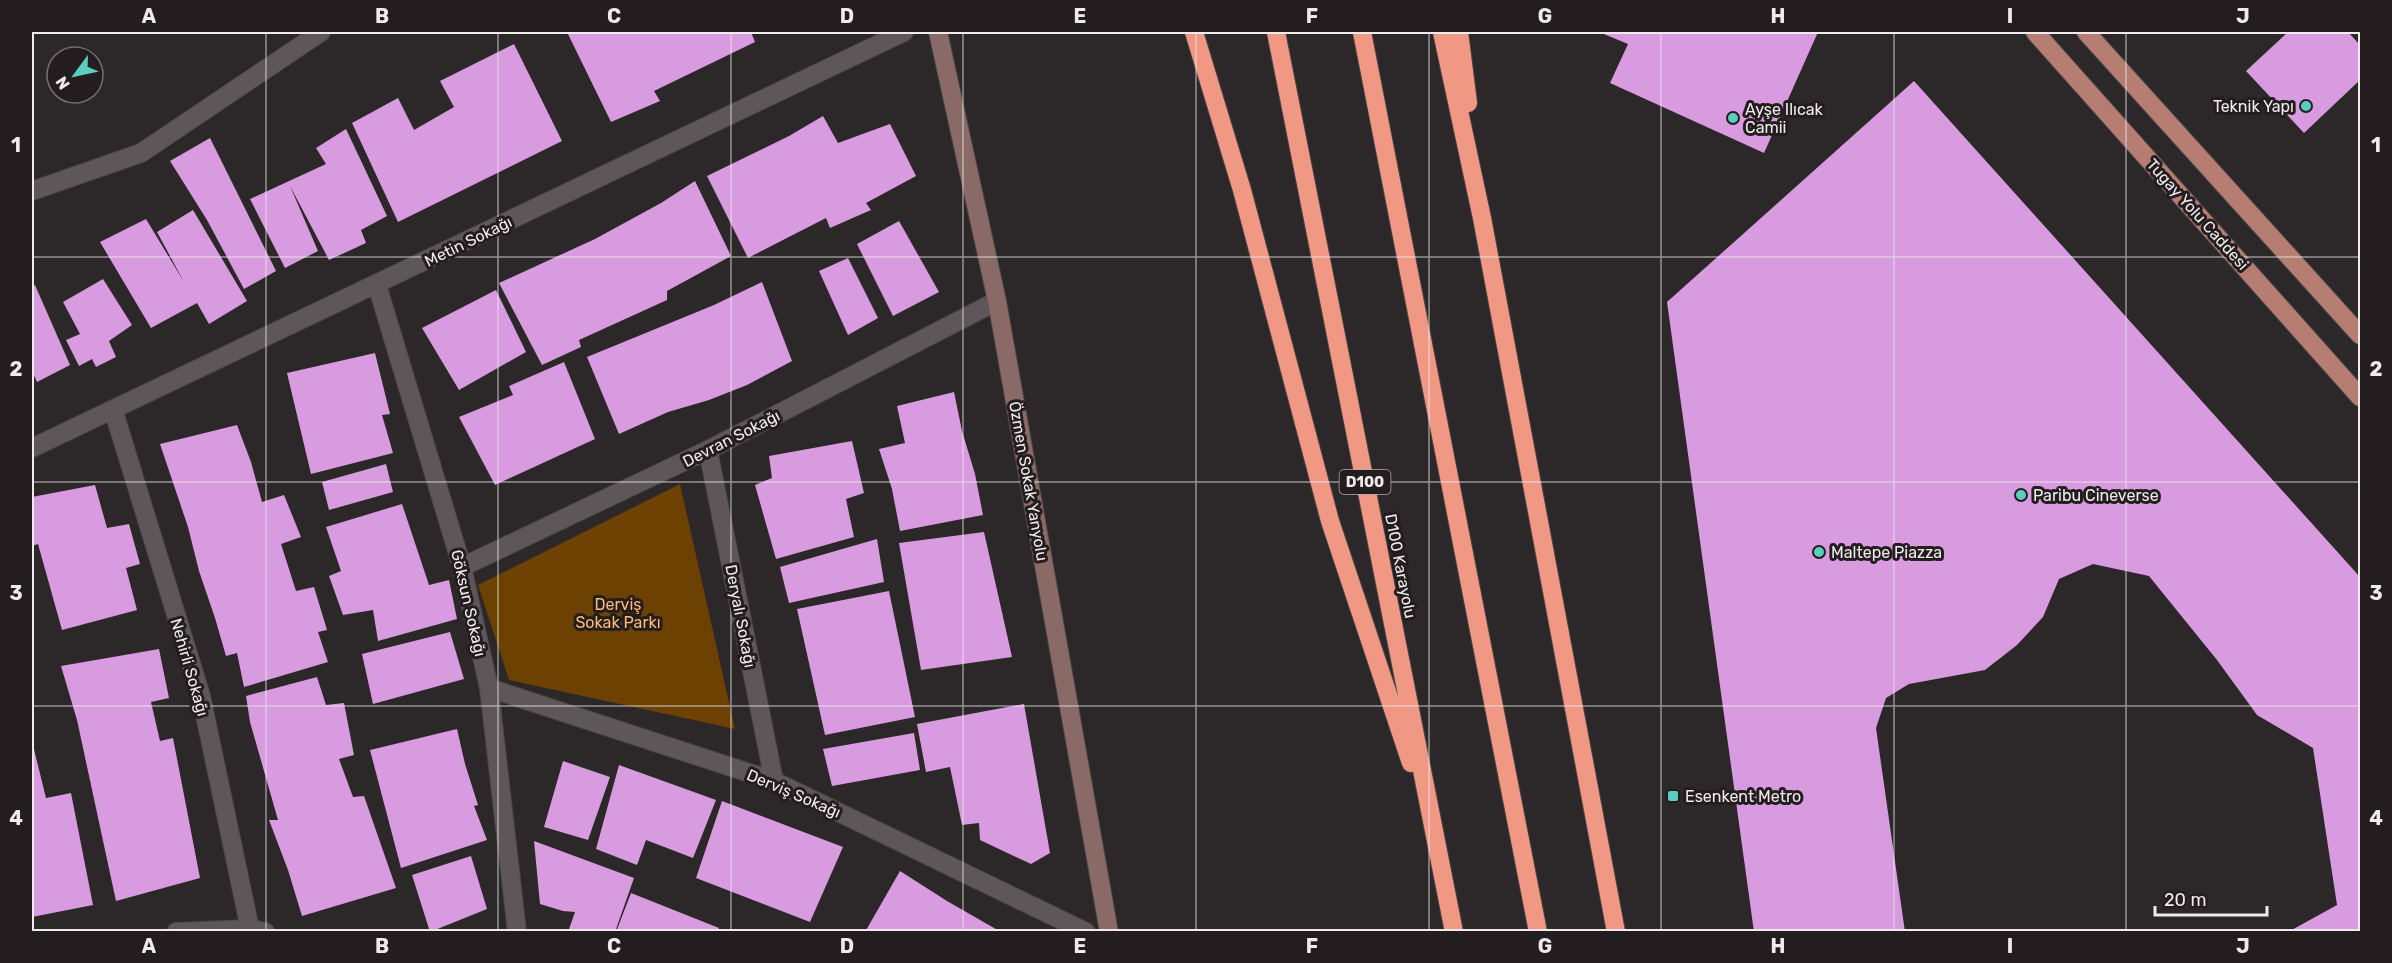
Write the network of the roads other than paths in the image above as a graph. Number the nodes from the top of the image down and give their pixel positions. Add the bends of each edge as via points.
1 (321, 32) edge
2 (904, 32) edge
3 (938, 32) edge
4 (1194, 32) edge
5 (1276, 32) edge
6 (1362, 32) edge
7 (1442, 32) edge
8 (1459, 32) edge
9 (2035, 32) edge
10 (2086, 32) edge
11 (32, 191) edge
12 (1482, 218) junction
13 (377, 285) junction
14 (997, 301) junction
15 (2361, 334) edge
16 (2361, 397) edge
17 (113, 409) junction
18 (32, 448) edge
19 (708, 450) junction
20 (462, 567) junction
21 (489, 688) junction
22 (774, 781) junction
23 (1434, 833) junction
24 (258, 930) edge
25 (176, 932) edge
26 (517, 932) edge
27 (1086, 932) edge
28 (1109, 932) edge
29 (1454, 932) edge
30 (1538, 932) edge
31 (1616, 932) edge

1 - 11 street via 141,153
2 - 13 street, Metin Sokağı
3 - 14 main road, Özmen Sokak Yanyolu
4 - 23 highway via 1242,190 1330,521
5 - 23 highway, D100 Karayolu / D100
6 - 30 highway
7 - 12 highway
8 - 12 highway
9 - 16 main road, Tugay Yolu Caddesi
10 - 15 main road
12 - 31 highway
13 - 17 street, Metin Sokağı
13 - 20 street, Göksun Sokağı
14 - 19 street, Devran Sokağı
14 - 28 main road, Özmen Sokak Yanyolu
17 - 18 street, Metin Sokağı
17 - 24 street, Nehirli Sokağı via 201,696
19 - 20 street, Devran Sokağı
19 - 22 street, Deryalı Sokağı
20 - 21 street, Göksun Sokağı
21 - 22 street, Derviş Sokağı
21 - 26 street, Göksun Sokağı
22 - 27 street, Derviş Sokağı
23 - 29 highway, D100 Karayolu / D100
24 - 25 street

